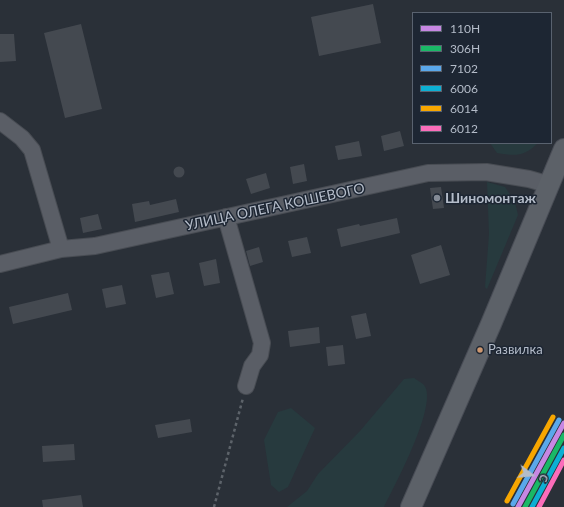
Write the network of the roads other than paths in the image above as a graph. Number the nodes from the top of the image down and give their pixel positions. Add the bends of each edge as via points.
1 (0, 121) edge
2 (564, 149) edge
3 (550, 185) junction
4 (226, 217) junction
5 (62, 249) junction
6 (0, 264) edge
7 (246, 386) road end
8 (412, 507) edge

1 - 5 street via 22,138 32,150
2 - 3 main road
3 - 4 street, УЛИЦА ОЛЕГА КОШЕВОГО via 486,172 428,173
3 - 8 main road
4 - 5 street, УЛИЦА ОЛЕГА КОШЕВОГО via 95,246
4 - 7 street via 262,343 260,355 252,366
5 - 6 street, УЛИЦА ОЛЕГА КОШЕВОГО

